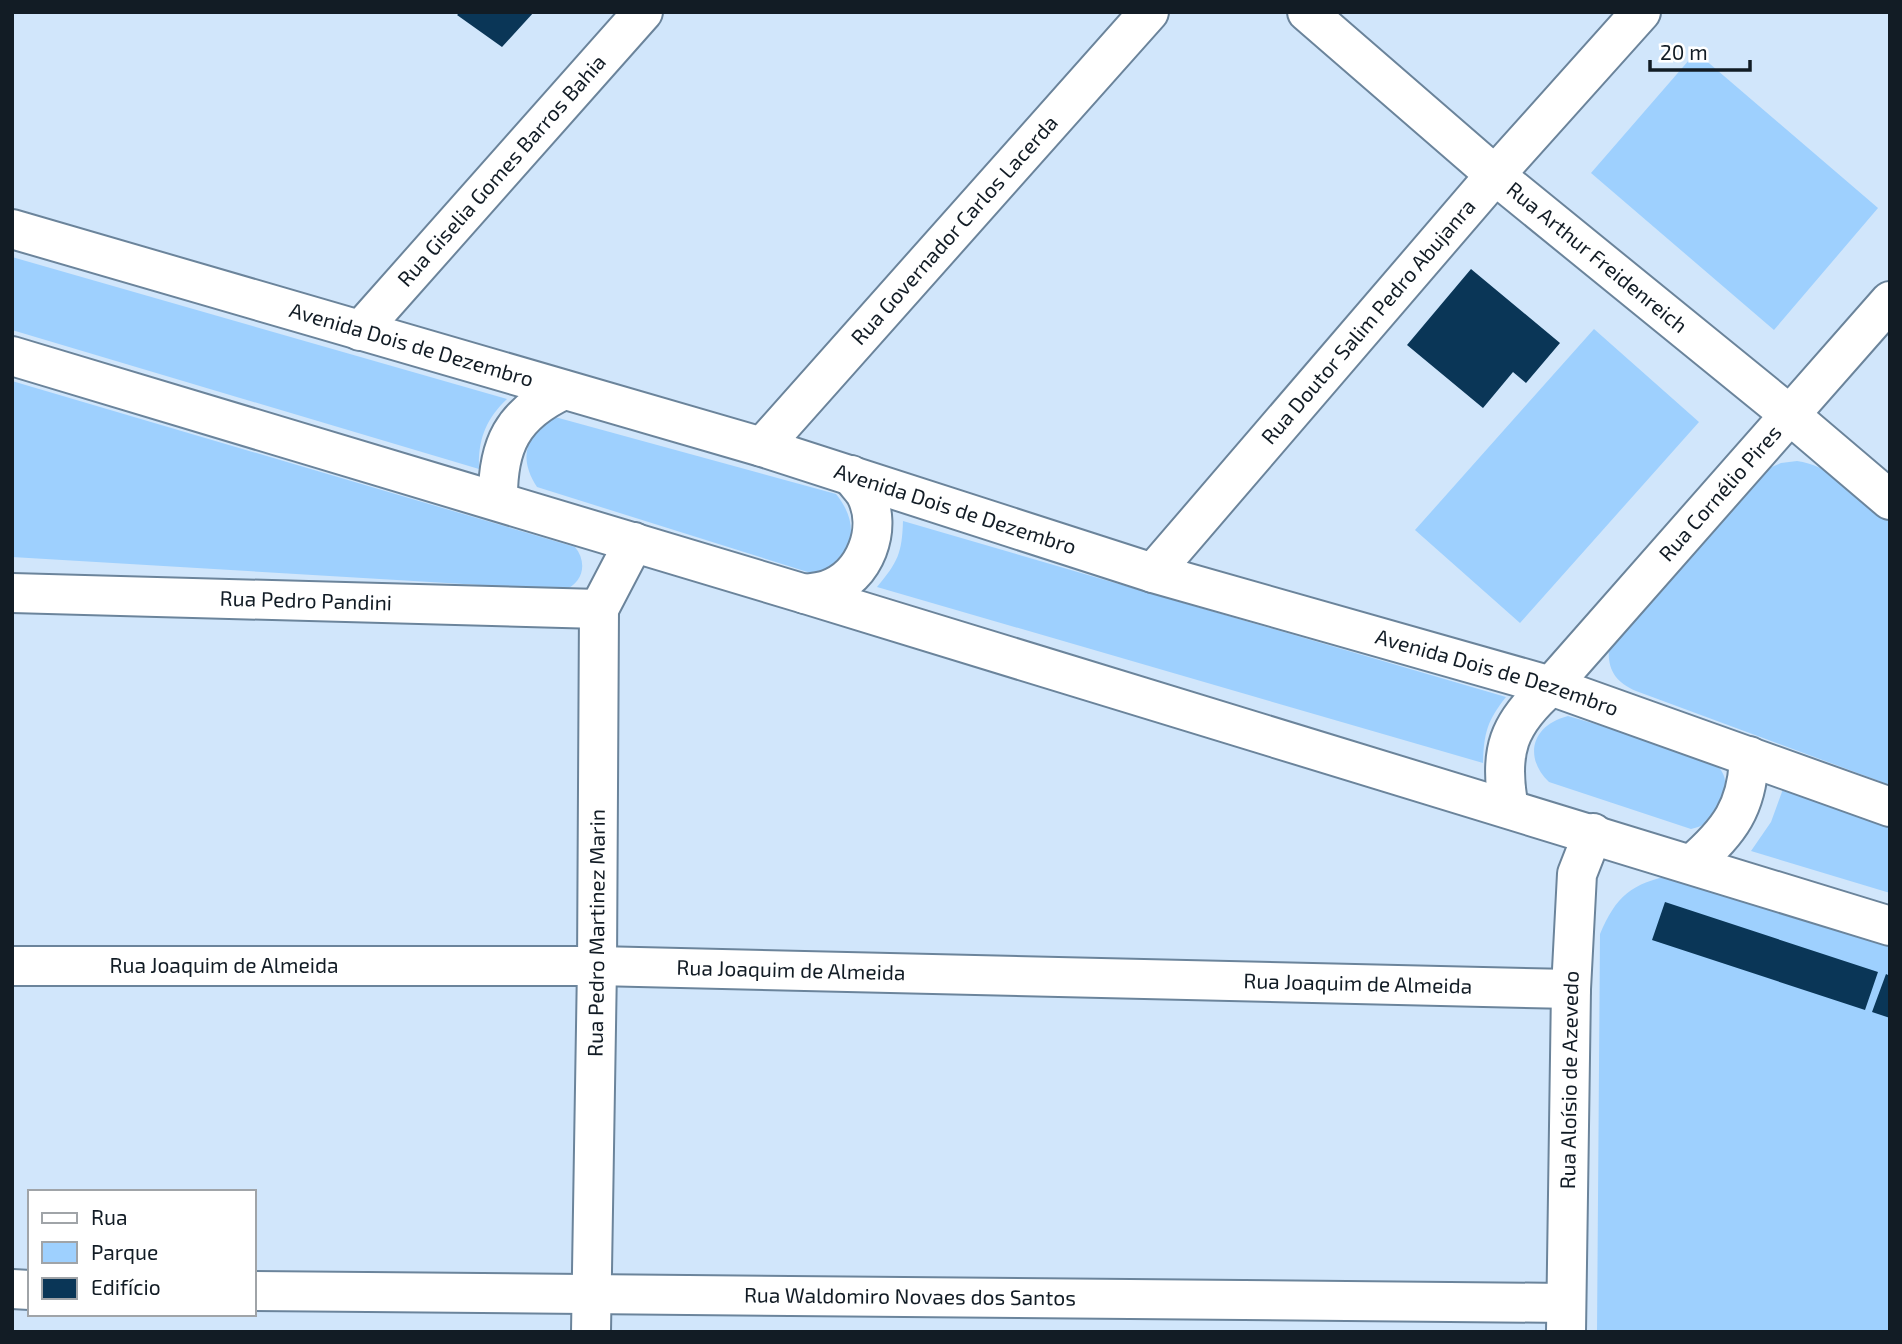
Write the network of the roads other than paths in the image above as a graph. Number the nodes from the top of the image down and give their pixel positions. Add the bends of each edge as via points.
1 (643, 12) edge
2 (1149, 12) edge
3 (1307, 12) edge
4 (1642, 12) edge
5 (1496, 175) junction
6 (12, 229) edge
7 (1890, 301) edge
8 (360, 331) junction
9 (12, 356) edge
10 (564, 390) junction
11 (1790, 415) junction
12 (762, 447) junction
13 (851, 475) junction
14 (1890, 500) edge
15 (498, 501) junction
16 (634, 542) junction
17 (1153, 573) junction
18 (12, 593) edge
19 (805, 594) junction
20 (599, 609) junction
21 (1551, 686) junction
22 (1749, 756) junction
23 (1890, 807) edge
24 (1509, 808) junction
25 (1593, 833) junction
26 (1692, 864) junction
27 (1890, 926) edge
28 (12, 966) edge
29 (597, 966) junction
30 (1571, 989) junction
31 (256, 1292) edge
32 (592, 1294) junction
33 (1566, 1317) edge
34 (591, 1332) edge

1 - 8 street, Rua Giselia Gomes Barros Bahia
2 - 12 street, Rua Governador Carlos Lacerda
3 - 5 street, Rua Arthur Freidenreich
4 - 5 street, Rua Doutor Salim Pedro Abujanra
5 - 11 street, Rua Arthur Freidenreich
5 - 17 street, Rua Doutor Salim Pedro Abujanra
6 - 8 street, Avenida Dois de Dezembro
7 - 11 street, Rua Cornélio Pires
8 - 10 street, Avenida Dois de Dezembro
9 - 15 street
10 - 12 street, Avenida Dois de Dezembro
10 - 15 street via 524,415 507,440 497,470
11 - 14 street, Rua Arthur Freidenreich
11 - 21 street, Rua Cornélio Pires
12 - 13 street, Avenida Dois de Dezembro
13 - 17 street, Avenida Dois de Dezembro
13 - 19 street via 865,494 872,516 872,539 848,578 828,590
15 - 16 street
16 - 19 street
16 - 20 street, Rua Pedro Martinez Marin
17 - 21 street, Avenida Dois de Dezembro
18 - 20 street, Rua Pedro Pandini
19 - 24 street
20 - 29 street, Rua Pedro Martinez Marin
21 - 22 street, Avenida Dois de Dezembro
21 - 24 street, Rua Cornélio Pires via 1519,719 1506,747 1503,778
22 - 23 street, Avenida Dois de Dezembro
22 - 26 street via 1739,809 1719,840
24 - 25 street
25 - 26 street
25 - 30 street, Rua Aloísio de Azevedo via 1577,874
26 - 27 street
28 - 29 street, Rua Joaquim de Almeida
29 - 30 street, Rua Joaquim de Almeida
29 - 32 street, Rua Pedro Martinez Marin
30 - 33 street, Rua Aloísio de Azevedo
31 - 32 street, Rua Waldomiro Novaes dos Santos
32 - 33 street, Rua Waldomiro Novaes dos Santos
32 - 34 street, Rua Pedro Martinez Marin

